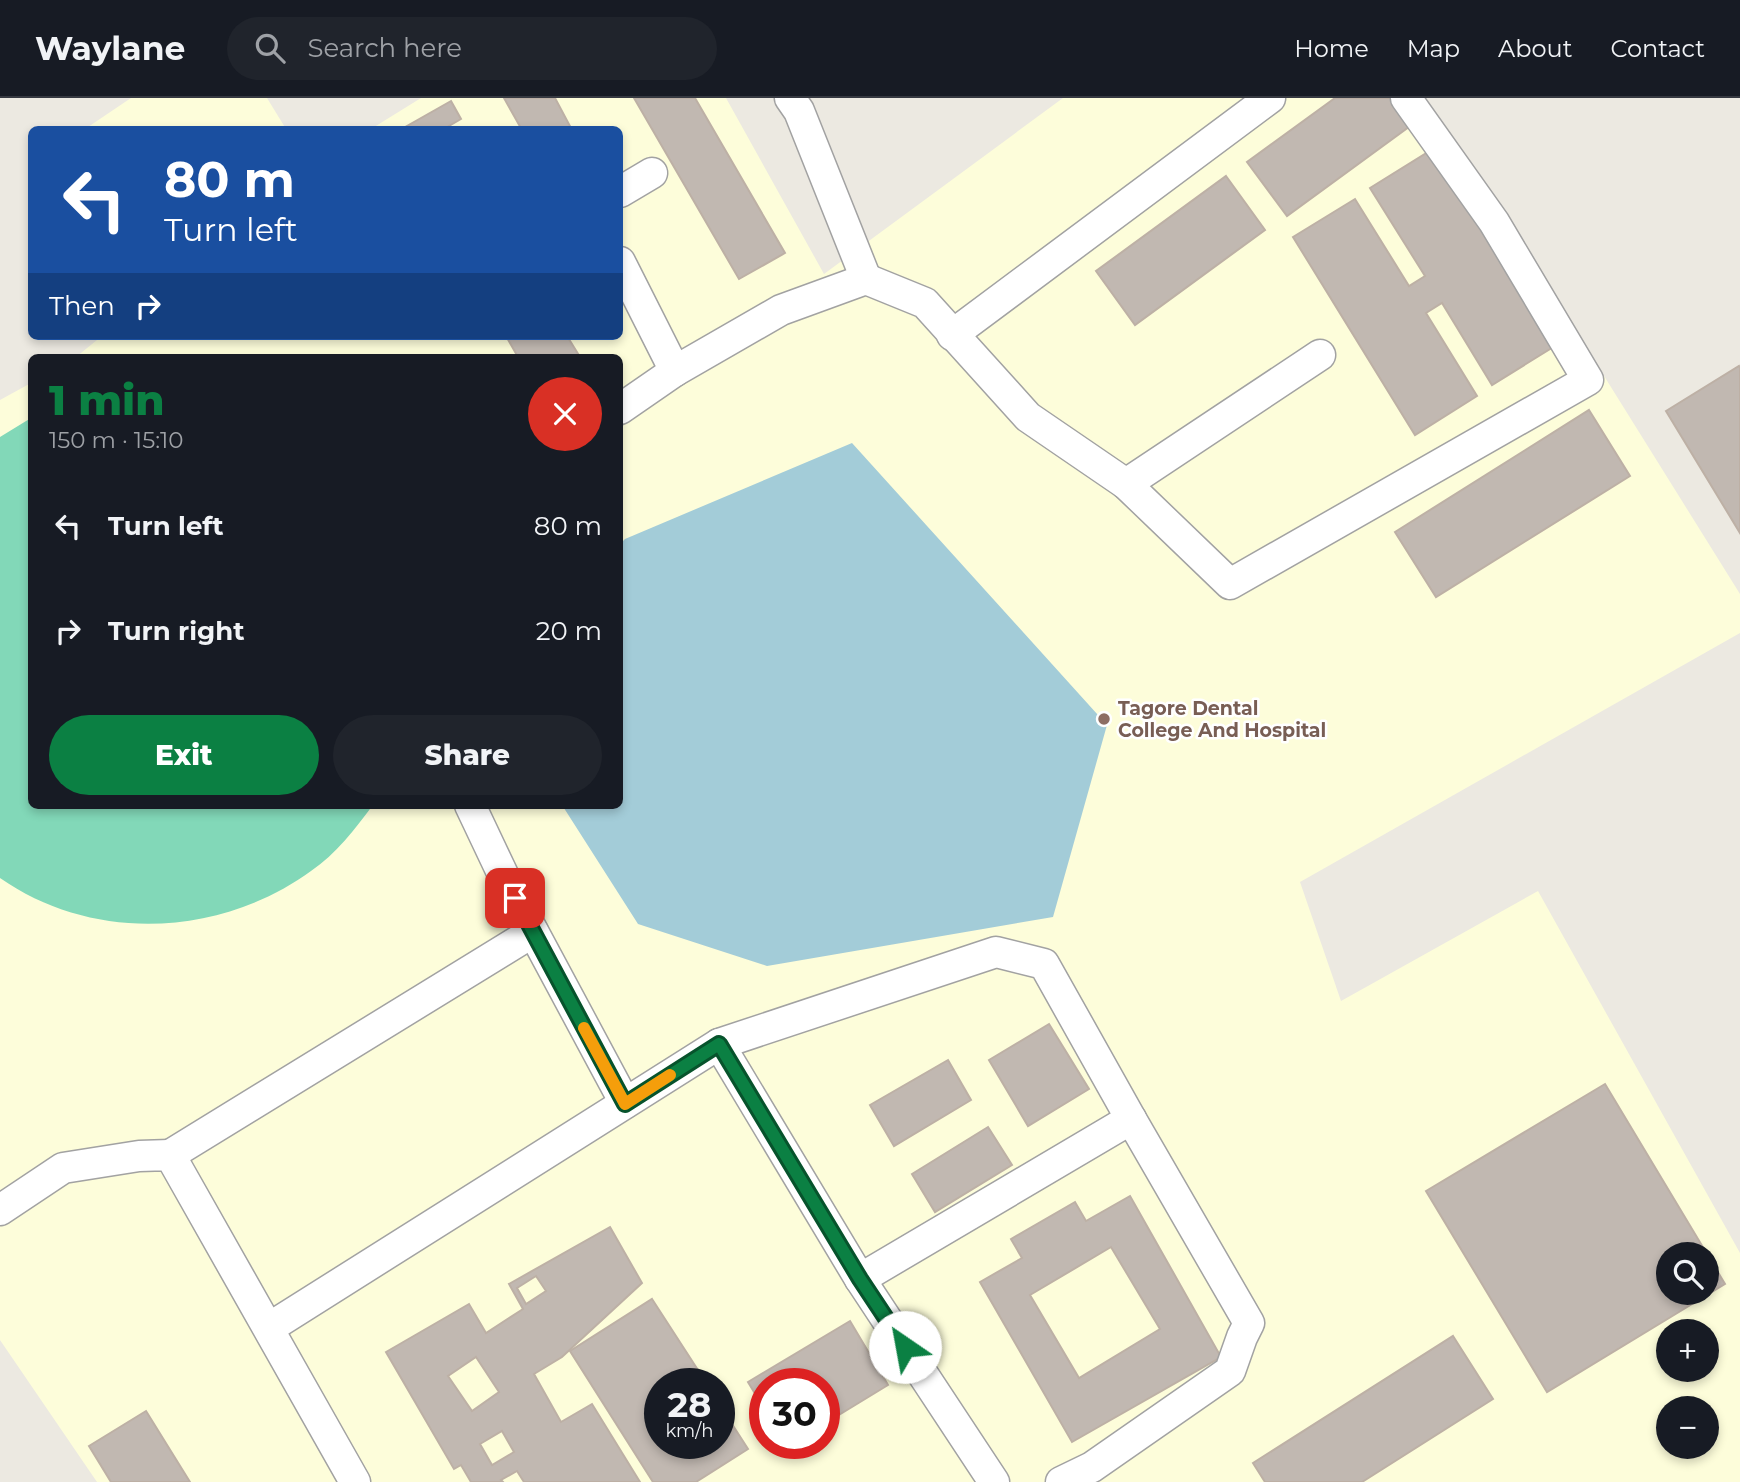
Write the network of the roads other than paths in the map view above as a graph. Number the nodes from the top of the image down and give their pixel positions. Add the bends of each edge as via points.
1 (790, 98) edge
2 (1269, 98) edge
3 (1406, 98) edge
4 (652, 173) dead end
5 (623, 190) edge
6 (623, 268) edge
7 (866, 279) junction
8 (952, 335) junction
9 (1321, 355) dead end
10 (675, 371) junction
11 (623, 407) edge
12 (1126, 484) junction
13 (472, 809) edge
14 (533, 932) junction
15 (719, 1044) junction
16 (625, 1104) junction
17 (1130, 1119) junction
18 (170, 1155) junction
19 (0, 1210) edge
20 (860, 1279) junction
21 (269, 1328) junction
22 (1096, 1474) edge
23 (355, 1482) edge
24 (994, 1482) edge
25 (1061, 1482) edge

1 - 7 street
2 - 8 street
3 - 12 street via 1494,222 1588,380 1230,584
4 - 5 street
6 - 10 street
7 - 8 street via 925,303
7 - 10 street via 780,310
8 - 12 street via 1028,417
9 - 12 street
10 - 11 street
13 - 14 street
14 - 16 street
14 - 18 street
15 - 16 street
15 - 17 street via 996,952 1044,964
15 - 20 street
16 - 21 street
17 - 20 street
17 - 22 street via 1250,1323 1230,1371
18 - 19 street via 63,1168
18 - 21 street
20 - 24 street
21 - 23 street
22 - 25 street

